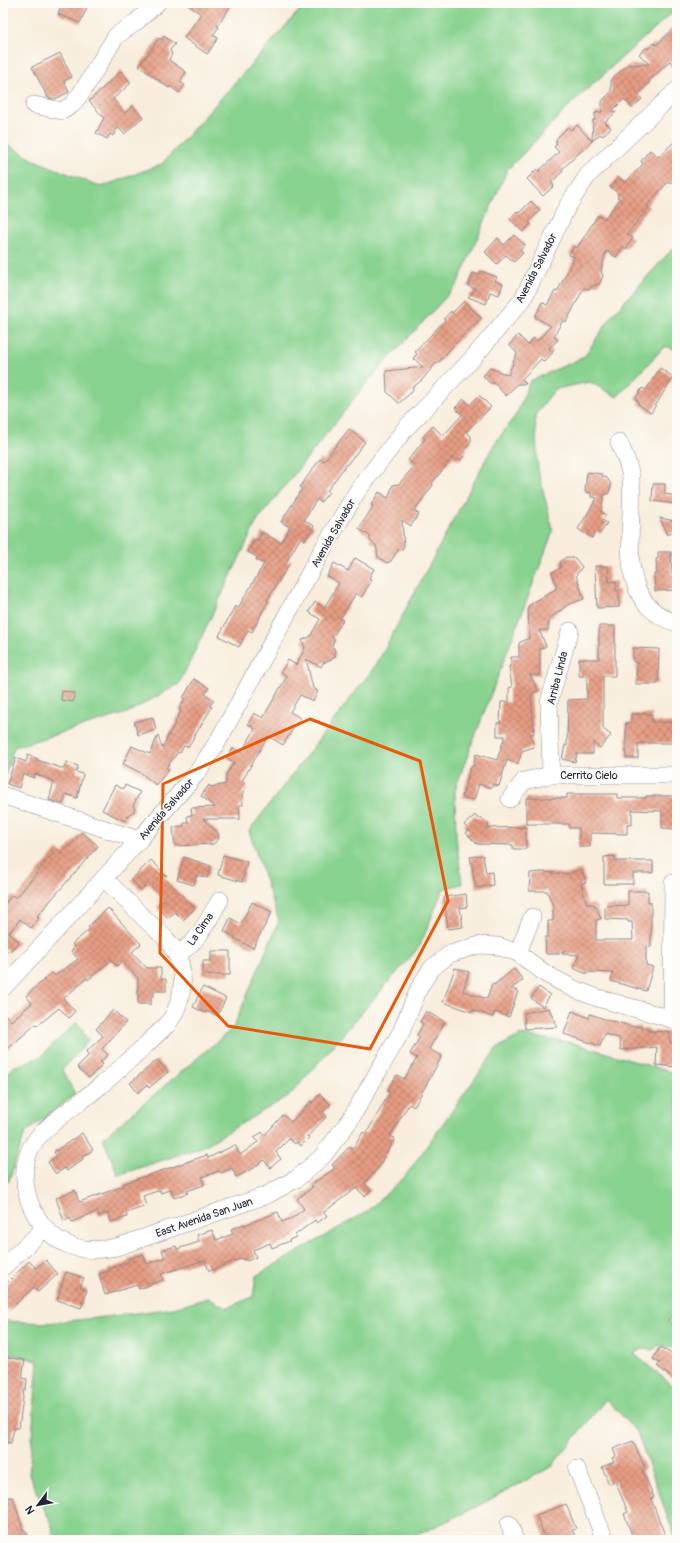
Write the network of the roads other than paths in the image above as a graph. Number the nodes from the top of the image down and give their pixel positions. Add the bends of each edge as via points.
1 (158, 3) edge
2 (677, 90) edge
3 (34, 105) dead end
4 (619, 442) dead end
5 (677, 622) edge
6 (570, 631) dead end
7 (551, 774) junction
8 (677, 775) edge
9 (5, 796) dead end
10 (510, 799) dead end
11 (139, 840) junction
12 (104, 878) junction
13 (673, 883) dead end
14 (220, 900) dead end
15 (532, 917) dead end
16 (518, 953) junction
17 (176, 954) junction
18 (3, 988) edge
19 (674, 1019) edge
20 (45, 1228) junction
21 (3, 1267) edge
22 (577, 1469) dead end
23 (509, 1524) dead end
24 (515, 1540) edge
25 (604, 1540) edge

1 - 3 street via 116,36 72,105 62,111
2 - 11 street, Avenida Salvador via 588,175 567,206 523,299 473,358 405,429 358,490 320,554 218,741 197,773
4 - 5 street via 631,480 633,579 641,598 650,608 668,620
6 - 7 street, Arriba Linda via 549,702
7 - 8 street, Cerrito Cielo
7 - 10 street, Cerrito Cielo via 524,781
9 - 11 street
11 - 12 street, Avenida Salvador
12 - 17 street, East Avenida San Juan via 168,941
12 - 18 street, Avenida Salvador
13 - 19 street
14 - 17 street, La Cima via 197,938 185,950
15 - 16 street
16 - 19 street, East Avenida San Juan via 546,974 574,989
16 - 20 street, East Avenida San Juan via 498,946 478,945 450,954 432,968 420,986 401,1032 350,1120 322,1157 296,1179 267,1195 105,1250 93,1251 66,1244
17 - 20 street, East Avenida San Juan via 183,980 182,996 176,1013 167,1025 101,1086 42,1132 32,1147 24,1172 24,1184 32,1207
20 - 21 street
22 - 25 street
23 - 24 street

